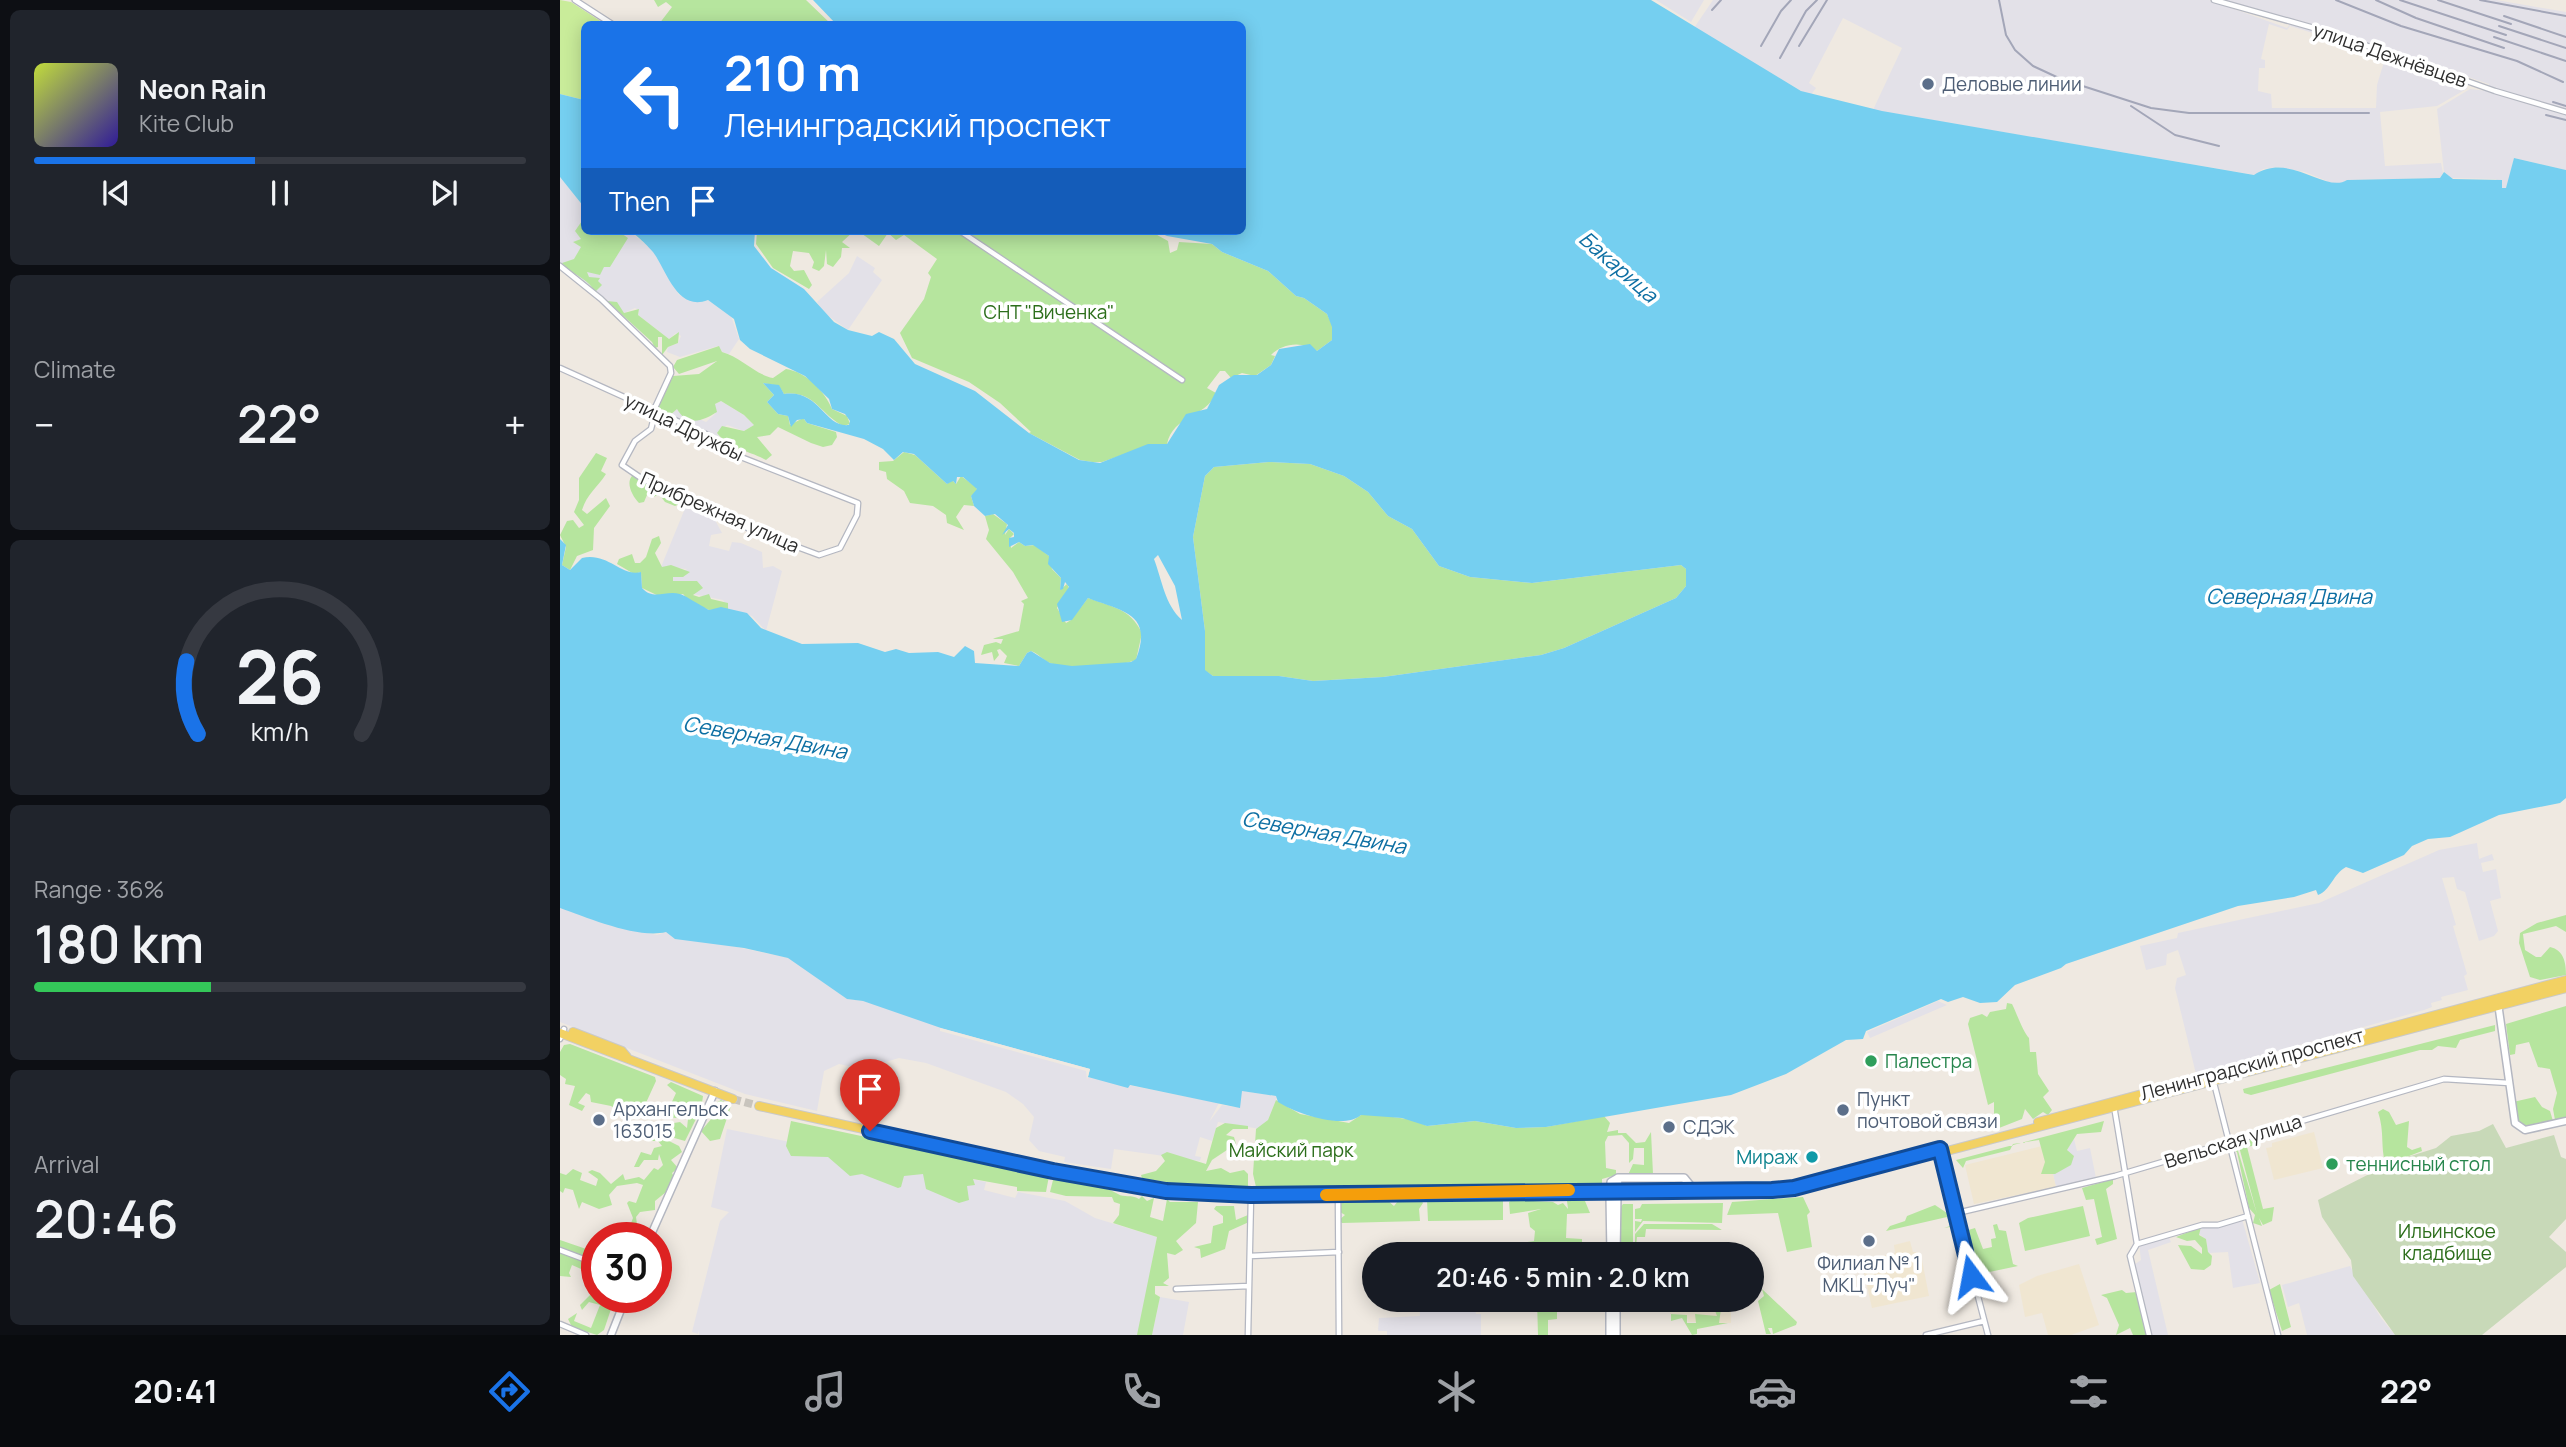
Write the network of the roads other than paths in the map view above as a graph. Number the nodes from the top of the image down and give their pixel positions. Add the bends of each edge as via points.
1 (575, 0) edge
2 (2214, 0) edge
3 (607, 21) edge
4 (2566, 113) edge
5 (966, 235) edge
6 (560, 266) edge
7 (560, 368) edge
8 (1182, 380) dead end
9 (654, 412) junction
10 (819, 555) joint
11 (2566, 981) edge
12 (2566, 988) edge
13 (2498, 1002) junction
14 (561, 1032) edge
15 (2213, 1078) junction
16 (2509, 1083) junction
17 (715, 1091) junction
18 (733, 1099) tunnel mouth
19 (2114, 1105) junction
20 (760, 1106) tunnel mouth
21 (2566, 1121) edge
22 (2230, 1144) junction
23 (1940, 1149) junction
24 (2126, 1172) junction
25 (1693, 1189) junction
26 (1704, 1192) junction
27 (1614, 1193) junction
28 (1251, 1195) junction
29 (1338, 1195) junction
30 (1957, 1213) junction
31 (2248, 1216) junction
32 (656, 1222) edge
33 (1612, 1242) edge
34 (1616, 1242) edge
35 (2137, 1244) junction
36 (560, 1250) edge
37 (1339, 1252) junction
38 (1250, 1256) junction
39 (581, 1258) edge
40 (1250, 1286) junction
41 (1176, 1289) dead end
42 (1610, 1312) edge
43 (1616, 1312) edge
44 (620, 1313) edge
45 (1984, 1321) junction
46 (560, 1324) edge
47 (586, 1335) edge
48 (611, 1335) edge
49 (1248, 1335) edge
50 (1339, 1335) edge
51 (1610, 1335) edge
52 (1616, 1335) edge
53 (1926, 1335) edge
54 (1987, 1335) edge
55 (2149, 1335) edge
56 (2278, 1335) edge

1 - 3 street
2 - 4 street, улица Дежнёвцев via 2328,32
5 - 8 street
6 - 9 street via 670,366
7 - 9 street, улица Дружбы
9 - 10 street, Прибрежная улица via 651,429 631,446 622,466 752,530
9 - 10 street, улица Дружбы via 708,436 723,450 858,502 857,515 840,548
11 - 13 main road, Ленинградский проспект
12 - 13 main road, Ленинградский проспект
13 - 15 main road, Ленинградский проспект
13 - 16 street
14 - 17 main road via 622,1051 627,1057
15 - 19 main road, Ленинградский проспект
15 - 22 street
16 - 21 street via 2519,1129
16 - 22 street, Вельская улица via 2444,1079
17 - 18 main road
17 - 32 street
19 - 23 main road, Ленинградский проспект
19 - 24 street
20 - 28 main road, Ленинградский проспект via 1143,1189
22 - 24 street, Вельская улица
22 - 31 street
23 - 26 main road, Ленинградский проспект via 1794,1188
23 - 30 street
24 - 30 street, Вельская улица
24 - 35 street
25 - 26 main road, Ленинградский проспект
25 - 27 main road, Ленинградский проспект
25 - 27 main road via 1684,1178 1618,1178 1611,1182
26 - 27 main road, Ленинградский проспект
27 - 29 main road, Ленинградский проспект
27 - 33 main road
27 - 34 main road
28 - 29 main road, Ленинградский проспект
28 - 38 street
29 - 37 street
30 - 45 street
31 - 35 street
31 - 56 street
35 - 55 street via 2130,1256
36 - 39 street
37 - 38 street
37 - 50 street
38 - 40 street
40 - 41 street
40 - 49 street
42 - 51 main road
43 - 52 main road
44 - 48 street
45 - 53 street
45 - 54 street
46 - 47 street

